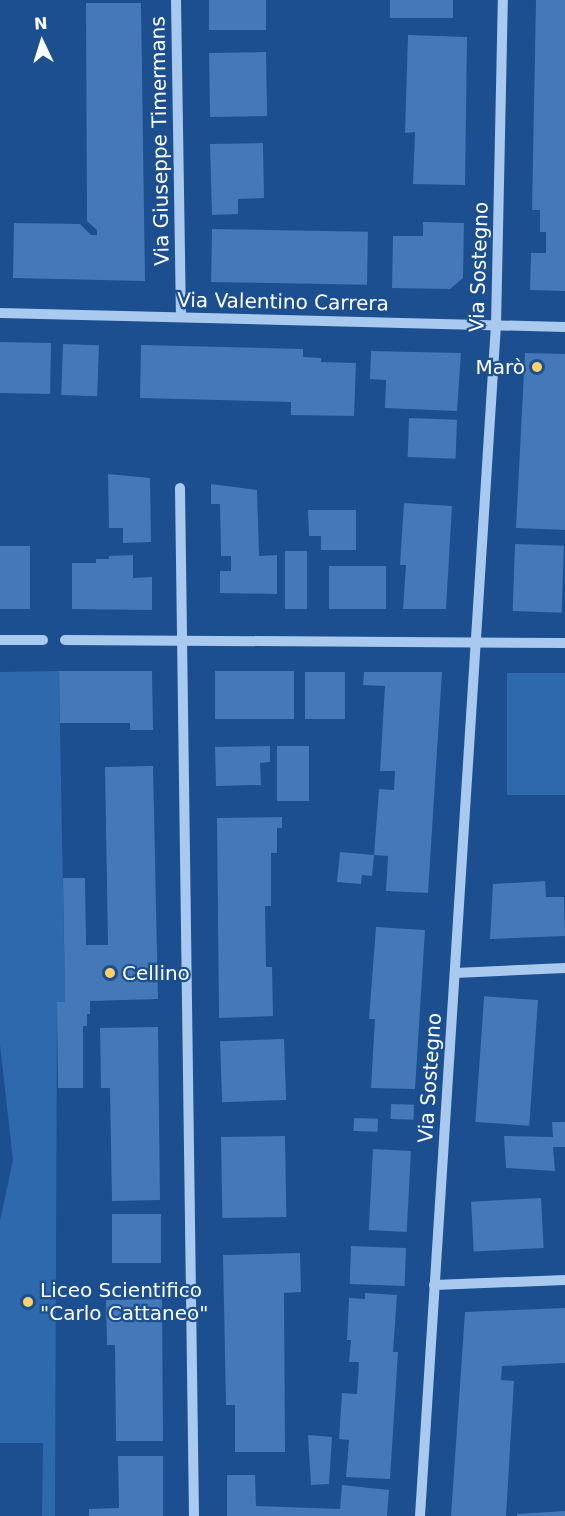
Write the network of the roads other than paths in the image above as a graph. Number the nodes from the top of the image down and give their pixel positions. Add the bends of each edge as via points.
1 (176, 0) edge
2 (503, 0) edge
3 (0, 313) edge
4 (181, 317) junction
5 (496, 326) junction
6 (565, 327) edge
7 (180, 488) dead end
8 (0, 640) edge
9 (43, 640) dead end
10 (65, 640) dead end
11 (183, 642) junction
12 (478, 642) junction
13 (565, 643) edge
14 (565, 968) edge
15 (455, 973) junction
16 (565, 1280) edge
17 (434, 1285) junction
18 (194, 1516) edge
19 (420, 1516) edge

1 - 4 street, Via Giuseppe Timermans
2 - 5 street, Via Sostegno
3 - 4 street, Via Valentino Carrera
4 - 5 street, Via Valentino Carrera
5 - 6 street, Via Valentino Carrera
5 - 12 street, Via Sostegno
7 - 11 street
8 - 9 street
10 - 11 street
11 - 12 street
11 - 18 street
12 - 13 street
12 - 15 street, Via Sostegno
14 - 15 street
15 - 17 street, Via Sostegno
16 - 17 street
17 - 19 street, Via Sostegno

